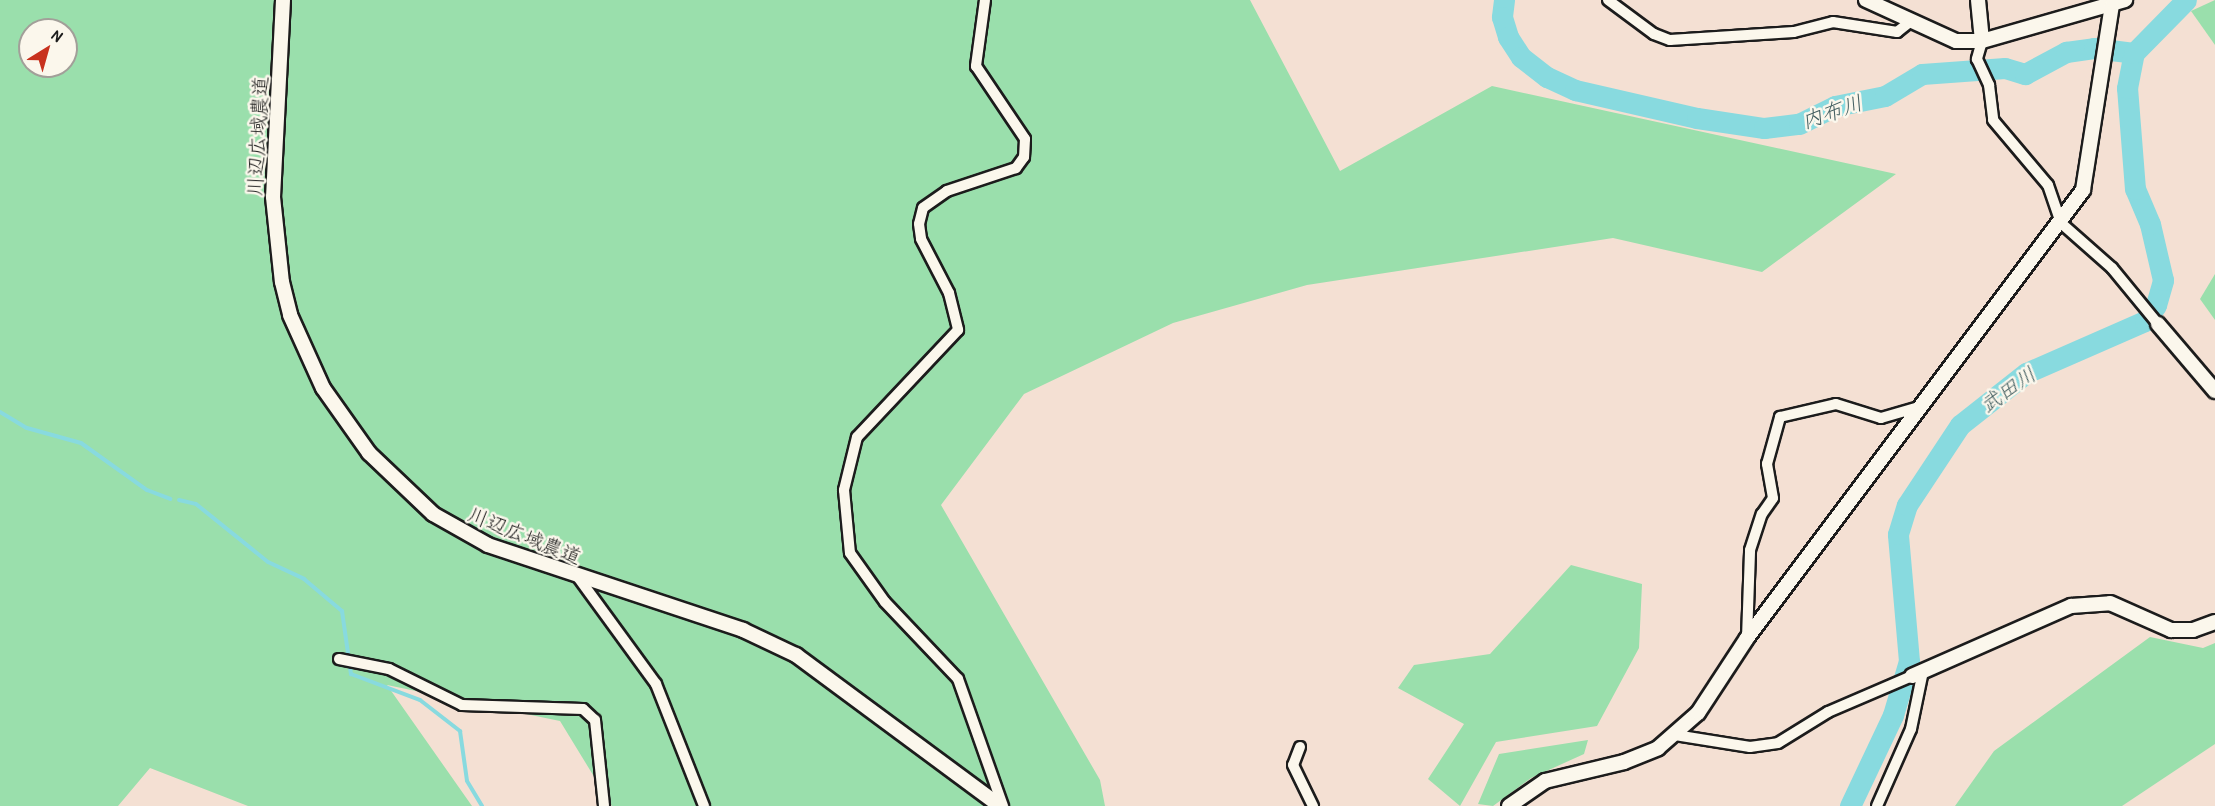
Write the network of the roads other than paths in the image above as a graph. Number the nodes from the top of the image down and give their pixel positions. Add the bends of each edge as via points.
1 (283, 0) edge
2 (985, 0) edge
3 (1608, 0) edge
4 (1866, 0) edge
5 (1978, 0) edge
6 (2115, 8) edge
7 (1910, 22) junction
8 (1982, 41) junction
9 (2061, 223) junction
10 (2158, 324) joint
11 (2215, 391) edge
12 (1922, 406) junction
13 (578, 577) junction
14 (2215, 622) edge
15 (1747, 638) junction
16 (339, 659) dead end
17 (1917, 674) junction
18 (1675, 735) junction
19 (1300, 747) dead end
20 (604, 806) edge
21 (704, 806) edge
22 (1002, 806) edge
23 (1313, 806) edge
24 (1509, 806) edge
25 (1877, 806) edge

1 - 13 street, 川辺広域農道 via 274,226 290,315 323,388 369,453 434,514 488,545
2 - 22 street via 976,66 1025,139 1024,157 1016,168 947,191 923,208 921,239 949,293 958,330 857,437 844,490 850,553 885,602 958,679
3 - 7 street via 1654,34 1670,40 1794,32 1833,22 1898,32
4 - 7 street
5 - 8 street
6 - 8 street
6 - 9 street via 2083,190
7 - 8 street via 1956,41
8 - 9 street via 1977,59 1989,86 1993,120 2048,185
9 - 10 street via 2094,249
9 - 12 street
10 - 11 street
12 - 15 street
12 - 15 street via 1881,418 1836,404 1780,417 1767,464 1773,498 1762,514 1750,550
13 - 21 street via 656,684
13 - 22 street, 川辺広域農道 via 743,630 796,655
14 - 17 street via 2193,630 2171,630 2110,603 2071,606
15 - 18 street via 1698,713
16 - 20 street via 416,679 462,705 583,709 595,720
17 - 18 street via 1828,712 1778,743 1750,747
17 - 25 street via 1911,729
18 - 24 street via 1658,748 1624,762 1545,781
19 - 23 street via 1293,765

